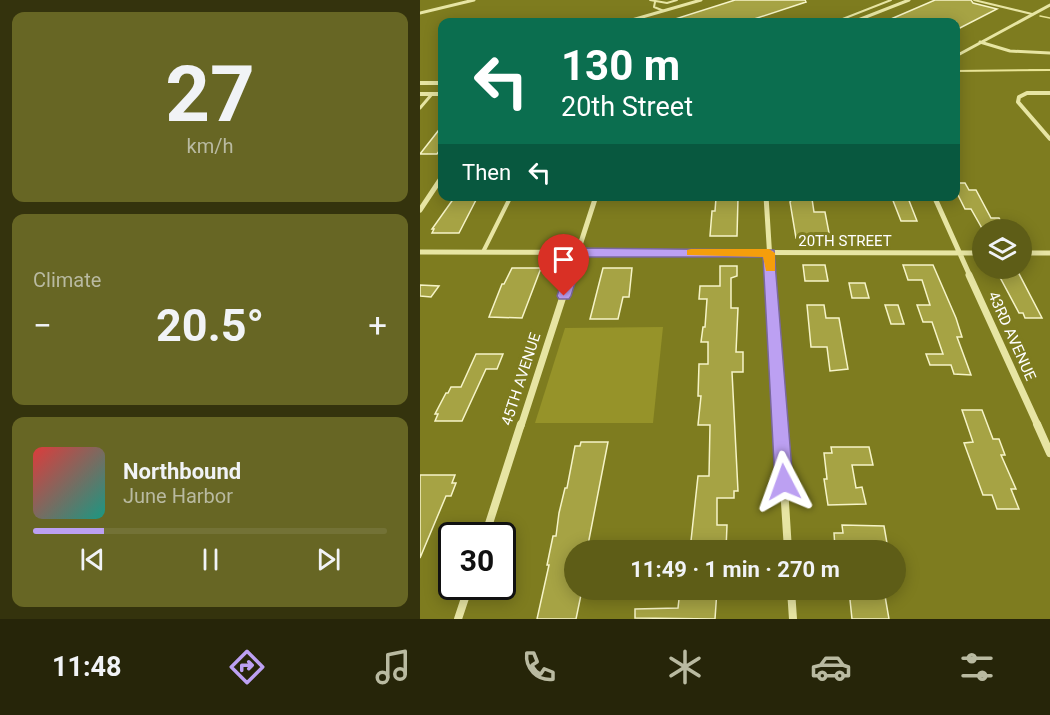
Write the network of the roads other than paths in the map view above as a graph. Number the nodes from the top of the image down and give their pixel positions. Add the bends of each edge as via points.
1 (474, 0) edge
2 (650, 0) edge
3 (678, 0) edge
4 (701, 0) edge
5 (891, 0) edge
6 (909, 0) edge
7 (974, 0) edge
8 (655, 2) junction
9 (1050, 5) edge
10 (664, 11) junction
11 (420, 13) edge
12 (1032, 14) junction
13 (639, 18) edge
14 (845, 18) edge
15 (863, 18) edge
16 (980, 42) junction
17 (1050, 53) edge
18 (960, 54) edge
19 (420, 83) edge
20 (438, 83) edge
21 (1050, 93) edge
22 (420, 94) edge
23 (432, 94) junction
24 (438, 94) edge
25 (420, 108) edge
26 (1050, 139) edge
27 (438, 183) edge
28 (508, 201) edge
29 (594, 201) edge
30 (766, 201) edge
31 (936, 201) edge
32 (420, 210) edge
33 (420, 252) edge
34 (483, 252) junction
35 (578, 252) junction
36 (769, 253) junction
37 (960, 253) junction
38 (972, 253) edge
39 (1032, 253) edge
40 (1050, 253) edge
41 (1050, 453) edge
42 (490, 522) edge
43 (787, 540) edge
44 (464, 600) edge
45 (792, 600) edge
46 (458, 619) edge
47 (793, 619) edge

1 - 11 street
2 - 8 lane
3 - 8 lane
4 - 10 street
5 - 14 lane
6 - 15 street
7 - 12 lane
8 - 10 lane via 654,7
9 - 12 street
10 - 13 street
12 - 16 street
16 - 17 street via 1010,51
16 - 18 street
19 - 20 street
21 - 26 street via 1027,93 1019,96 1018,102
22 - 23 street
23 - 24 street
23 - 25 lane
27 - 32 street
28 - 34 lane
29 - 35 street, 45TH AVENUE
30 - 36 street
31 - 37 street, 43RD AVENUE
33 - 34 street, 20TH STREET
34 - 35 street, 20TH STREET
35 - 36 street, 20TH STREET
35 - 42 street, 45TH AVENUE
36 - 37 street, 20TH STREET
36 - 43 street
37 - 38 street, 20TH STREET
37 - 41 street, 43RD AVENUE
39 - 40 street
44 - 46 street
45 - 47 street

